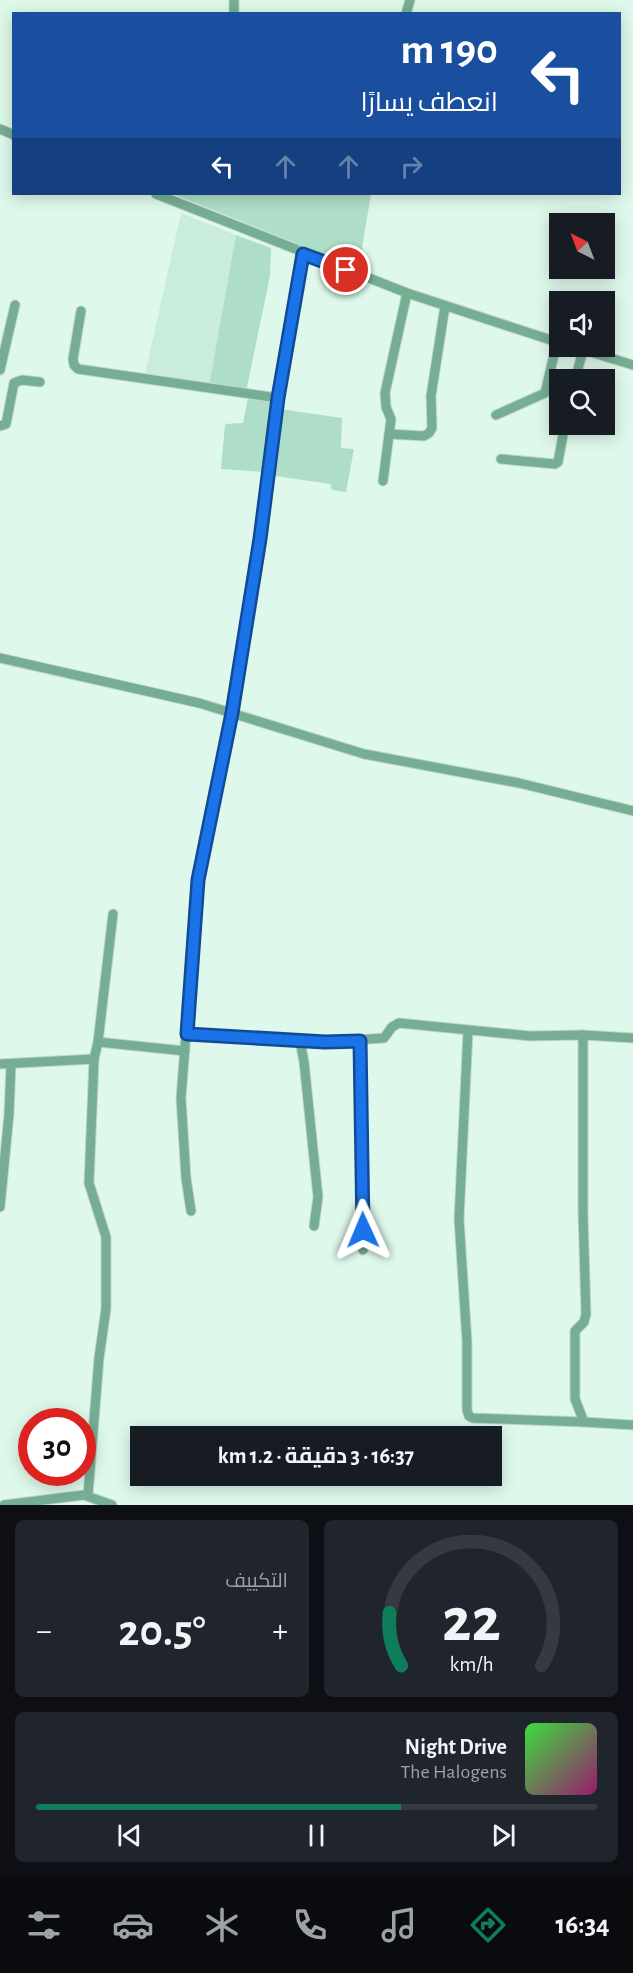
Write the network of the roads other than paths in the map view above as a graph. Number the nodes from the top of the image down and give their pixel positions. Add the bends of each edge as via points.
1 (158, 195) edge
2 (303, 254) junction
3 (406, 293) junction
4 (15, 304) dead end
5 (445, 306) junction
6 (81, 311) dead end
7 (549, 340) edge
8 (554, 357) edge
9 (605, 357) edge
10 (633, 366) edge
11 (0, 370) edge
12 (40, 382) dead end
13 (278, 398) junction
14 (496, 415) dead end
15 (0, 426) edge
16 (389, 434) junction
17 (563, 435) edge
18 (501, 459) dead end
19 (383, 481) dead end
20 (0, 658) edge
21 (232, 713) junction
22 (633, 811) edge
23 (114, 914) dead end
24 (468, 1031) junction
25 (187, 1034) junction
26 (583, 1035) junction
27 (633, 1038) edge
28 (98, 1041) junction
29 (300, 1041) junction
30 (360, 1041) junction
31 (185, 1051) junction
32 (94, 1059) junction
33 (0, 1064) edge
34 (11, 1064) junction
35 (0, 1207) edge
36 (191, 1211) dead end
37 (314, 1226) dead end
38 (363, 1251) dead end
39 (584, 1422) junction
40 (633, 1425) edge
41 (88, 1495) junction
42 (4, 1505) edge
43 (112, 1505) edge

1 - 2 street
2 - 3 street
2 - 13 street
3 - 5 street
3 - 16 street via 385,393 391,419
4 - 11 street
5 - 7 street
5 - 16 street via 431,396 432,428 424,436
6 - 13 street via 73,359 78,369
8 - 14 street via 545,393
9 - 10 street
12 - 15 street via 14,383 6,424
13 - 21 street
16 - 19 street
17 - 18 street via 555,464
20 - 21 street
21 - 22 street via 364,754 519,783
21 - 25 street via 198,880
23 - 28 street
24 - 26 street
24 - 30 street via 399,1023 384,1038
24 - 39 street via 459,1219 467,1342 466,1410 473,1418
25 - 29 street
25 - 31 street
26 - 27 street
26 - 39 street via 586,1314 574,1331 574,1386
28 - 31 street
28 - 32 street
29 - 30 street
29 - 37 street via 318,1197
30 - 38 street
31 - 36 street via 181,1098
32 - 34 street
32 - 41 street via 89,1184 106,1237 106,1309
33 - 34 street
34 - 35 street
39 - 40 street
41 - 42 street
41 - 43 street

